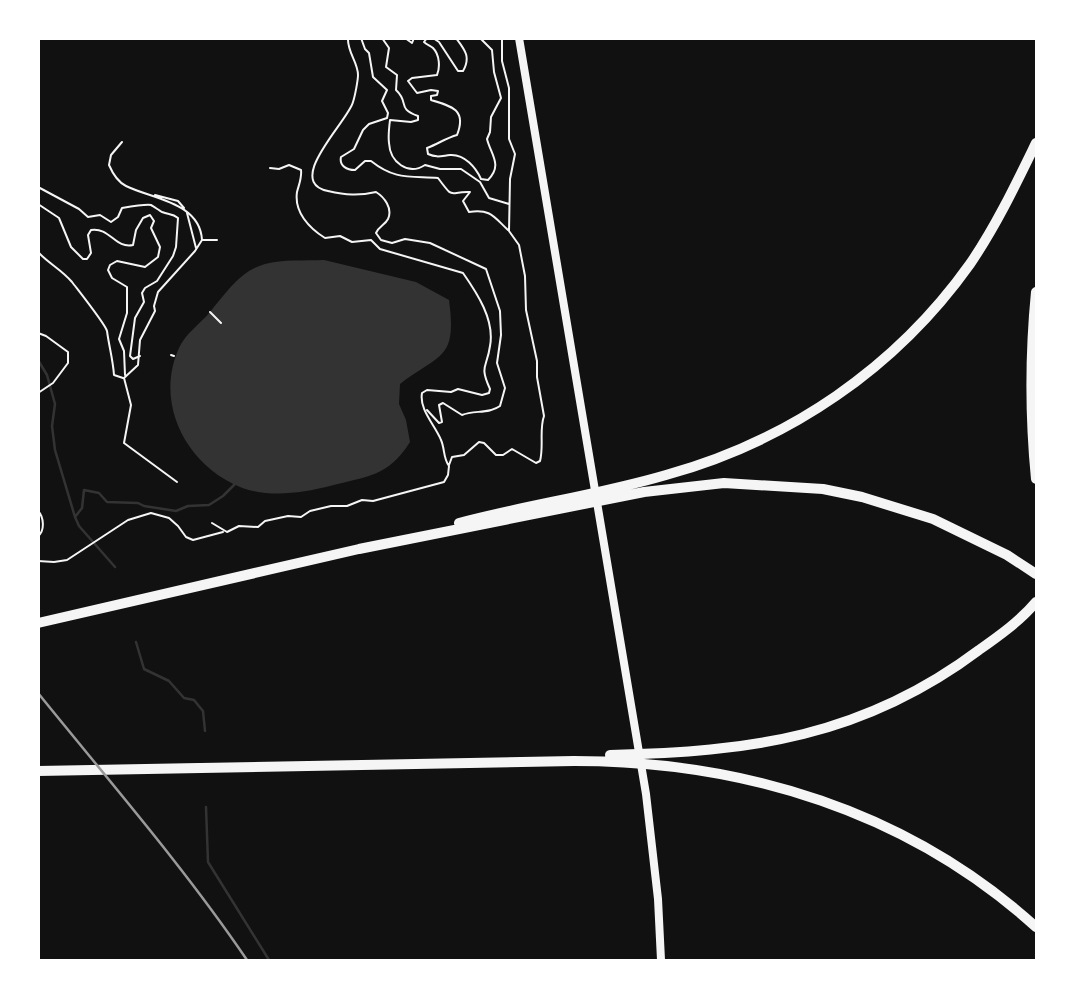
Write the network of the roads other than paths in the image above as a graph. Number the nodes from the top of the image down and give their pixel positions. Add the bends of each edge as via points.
1 (519, 38) edge
2 (1037, 143) edge
3 (1037, 292) edge
4 (1037, 479) edge
5 (359, 549) junction
6 (1034, 572) edge
7 (1037, 602) edge
8 (38, 623) edge
9 (292, 765) junction
10 (38, 771) edge
11 (1037, 927) edge
12 (661, 961) edge

1 - 12 main road via 646,794 659,899
2 - 5 highway via 997,222 936,306 884,359 807,415 763,439 668,475
3 - 4 highway via 1032,403
5 - 6 highway via 644,492 724,483 823,489 862,497 933,519
5 - 8 highway
7 - 9 highway via 956,668 916,692 865,716 768,743 661,753
9 - 10 highway
9 - 11 highway via 616,761 734,775 817,799 909,839 977,880

